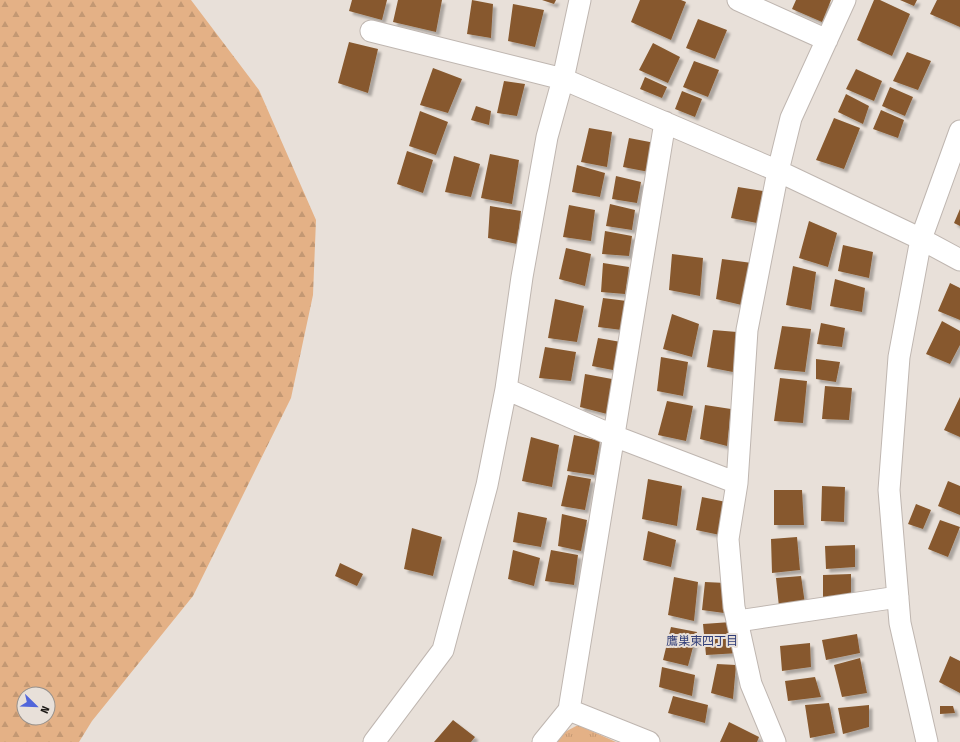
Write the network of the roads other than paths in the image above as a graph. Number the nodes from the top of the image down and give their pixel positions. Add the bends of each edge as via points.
1 (580, 0) edge
2 (738, 0) edge
3 (845, 0) edge
4 (371, 31) dead end
5 (827, 40) junction
6 (563, 79) junction
7 (666, 122) junction
8 (960, 131) edge
9 (778, 171) junction
10 (921, 239) junction
11 (960, 260) edge
12 (506, 389) junction
13 (614, 436) junction
14 (737, 483) junction
15 (898, 597) junction
16 (738, 621) junction
17 (569, 710) junction
18 (374, 742) edge
19 (543, 742) edge
20 (649, 742) edge
21 (775, 742) edge
22 (927, 742) edge

1 - 6 street
2 - 5 street
3 - 5 street
4 - 6 street
5 - 9 street via 791,118
6 - 7 street
6 - 12 street via 547,137
7 - 9 street
7 - 13 street
8 - 10 street
9 - 10 street
9 - 14 street via 747,330
10 - 11 street
10 - 15 street via 899,357 889,490
12 - 13 street
12 - 18 street via 488,485 443,650
13 - 14 street
13 - 17 street
14 - 16 street via 728,539 734,607
15 - 16 street
15 - 22 street via 900,624
16 - 21 street via 751,684
17 - 19 street
17 - 20 street

